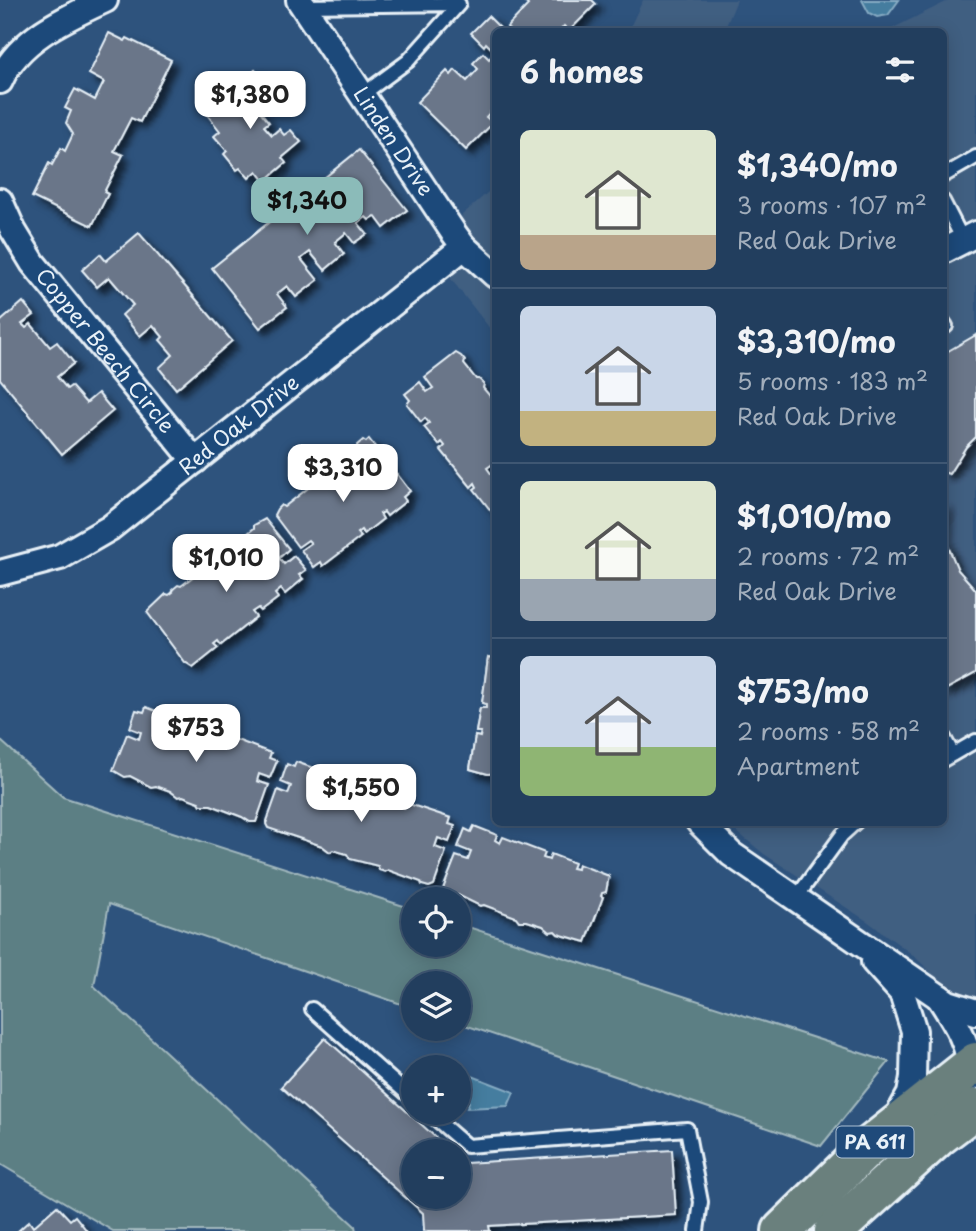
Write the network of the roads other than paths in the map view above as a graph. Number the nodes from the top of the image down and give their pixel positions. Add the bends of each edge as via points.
1 (105, 0) edge
2 (460, 2) edge
3 (301, 3) edge
4 (0, 81) edge
5 (362, 95) junction
6 (976, 158) edge
7 (947, 174) edge
8 (0, 201) edge
9 (947, 210) edge
10 (961, 242) edge
11 (464, 247) junction
12 (492, 272) edge
13 (195, 461) junction
14 (0, 573) edge
15 (976, 741) edge
16 (948, 757) edge
17 (703, 826) edge
18 (852, 826) edge
19 (796, 898) junction
20 (848, 933) junction
21 (938, 995) junction
22 (312, 1009) dead end
23 (976, 1012) edge
24 (973, 1064) edge
25 (401, 1088) edge
26 (976, 1108) edge
27 (443, 1125) edge
28 (890, 1129) junction
29 (939, 1136) junction
30 (697, 1231) edge
31 (782, 1231) edge
32 (834, 1231) edge

1 - 4 street via 64,19 30,43
2 - 3 lane
2 - 5 lane via 408,61
3 - 5 street, Linden Drive
5 - 11 street, Linden Drive
6 - 7 lane
8 - 13 street, Copper Beech Circle via 33,263
9 - 10 lane
11 - 12 street, Linden Drive
11 - 13 street, Red Oak Drive
13 - 14 street, Red Oak Drive via 77,549
15 - 16 lane
17 - 19 street via 731,854
18 - 19 lane
19 - 20 street
20 - 21 street
20 - 28 street via 902,993 912,1020 910,1094
21 - 23 street
21 - 24 street via 963,1035
22 - 25 lane
24 - 28 highway, PA 611
24 - 29 street via 966,1094
26 - 29 highway, PA 611
27 - 30 lane via 467,1146 687,1129 701,1202
28 - 31 highway, PA 611
29 - 32 highway, PA 611

